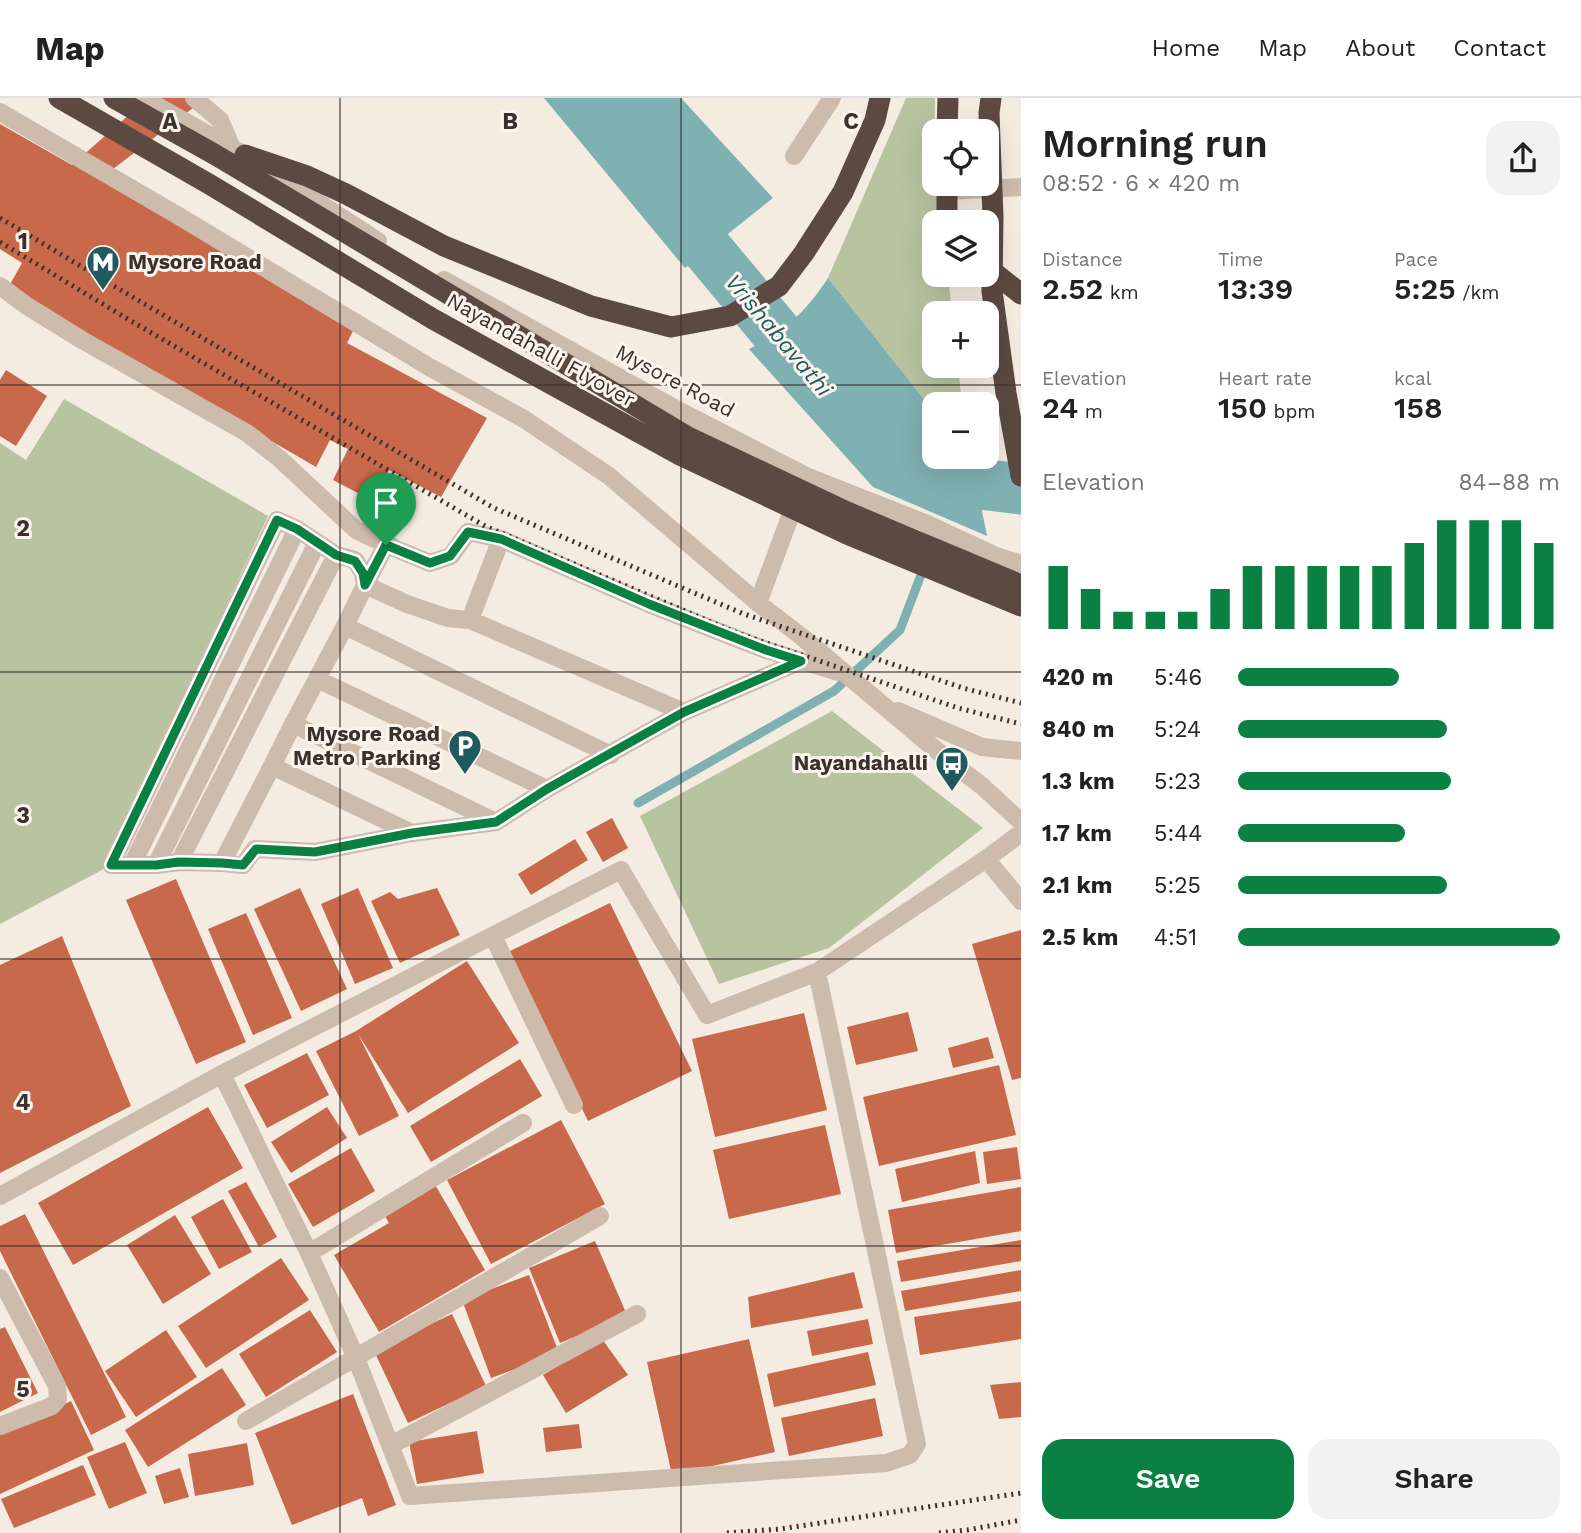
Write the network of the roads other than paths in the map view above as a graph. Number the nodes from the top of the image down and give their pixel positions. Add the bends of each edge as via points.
1 (59, 98) edge
2 (114, 98) edge
3 (143, 98) edge
4 (194, 98) edge
5 (832, 98) edge
6 (880, 98) edge
7 (948, 98) edge
8 (991, 98) edge
9 (0, 112) edge
10 (947, 119) edge
11 (239, 152) junction
12 (794, 156) dead end
13 (999, 187) edge
14 (1021, 187) edge
15 (999, 277) edge
16 (0, 286) edge
17 (1021, 295) edge
18 (806, 476) junction
19 (1021, 476) edge
20 (501, 539) junction
21 (317, 543) junction
22 (386, 545) junction
23 (336, 555) junction
24 (1021, 564) edge
25 (365, 585) junction
26 (1021, 585) edge
27 (758, 603) junction
28 (1021, 606) edge
29 (470, 620) junction
30 (345, 626) junction
31 (801, 661) junction
32 (845, 674) junction
33 (317, 679) junction
34 (879, 703) junction
35 (684, 712) junction
36 (293, 724) junction
37 (1021, 751) edge
38 (611, 755) junction
39 (272, 766) junction
40 (547, 789) junction
41 (496, 822) junction
42 (1021, 822) edge
43 (412, 833) junction
44 (1021, 833) edge
45 (986, 859) junction
46 (179, 862) junction
47 (222, 863) junction
48 (156, 865) junction
49 (1021, 901) edge
50 (493, 936) junction
51 (817, 972) junction
52 (222, 1074) junction
53 (573, 1105) dead end
54 (523, 1123) dead end
55 (0, 1196) edge
56 (600, 1216) dead end
57 (309, 1254) junction
58 (0, 1278) edge
59 (637, 1314) dead end
60 (356, 1358) junction
61 (246, 1421) dead end
62 (0, 1426) edge
63 (391, 1445) junction

1 - 28 highway, Nayandahalli Flyover, bridge via 433,319 680,455 847,534
2 - 26 highway, Nayandahalli Flyover, bridge via 688,437 847,512
3 - 11 street, Mysore Road
4 - 11 street via 220,120
5 - 12 street
6 - 11 highway via 843,192 779,286 730,316 671,327 591,306 444,246 307,176
7 - 10 highway
8 - 19 highway, bridge via 992,291
9 - 27 street via 524,419 609,476
11 - 18 street, Mysore Road via 409,260
13 - 14 street
15 - 17 highway
16 - 22 street via 82,340 247,433 356,530
18 - 24 street, Mysore Road
18 - 27 street
20 - 22 street via 468,532 450,556 430,563
20 - 29 street
20 - 31 street via 649,604
21 - 23 street
21 - 48 street
21 - 48 street via 297,529 132,865
22 - 25 street
23 - 25 street via 355,561
23 - 46 street
25 - 29 street via 448,618
25 - 30 street
27 - 32 street
29 - 35 street
30 - 33 street
30 - 38 street
31 - 32 street
31 - 35 street
32 - 34 street
33 - 36 street
33 - 40 street
34 - 37 street via 982,747
34 - 42 street
35 - 38 street
36 - 39 street
36 - 41 street
38 - 40 street
39 - 43 street
39 - 47 street
40 - 41 street
41 - 43 street
43 - 47 street via 315,852 256,849 243,865
44 - 45 street
45 - 49 street
45 - 51 street
46 - 47 street
46 - 48 street
50 - 51 street via 621,870 707,1015
50 - 52 street
50 - 53 street
51 - 63 street via 917,1444 910,1455 886,1463 410,1496
52 - 55 street
52 - 57 street
54 - 57 street
56 - 60 street
57 - 60 street
58 - 62 street via 57,1386 58,1399 52,1406
59 - 63 street
60 - 61 street
60 - 63 street

